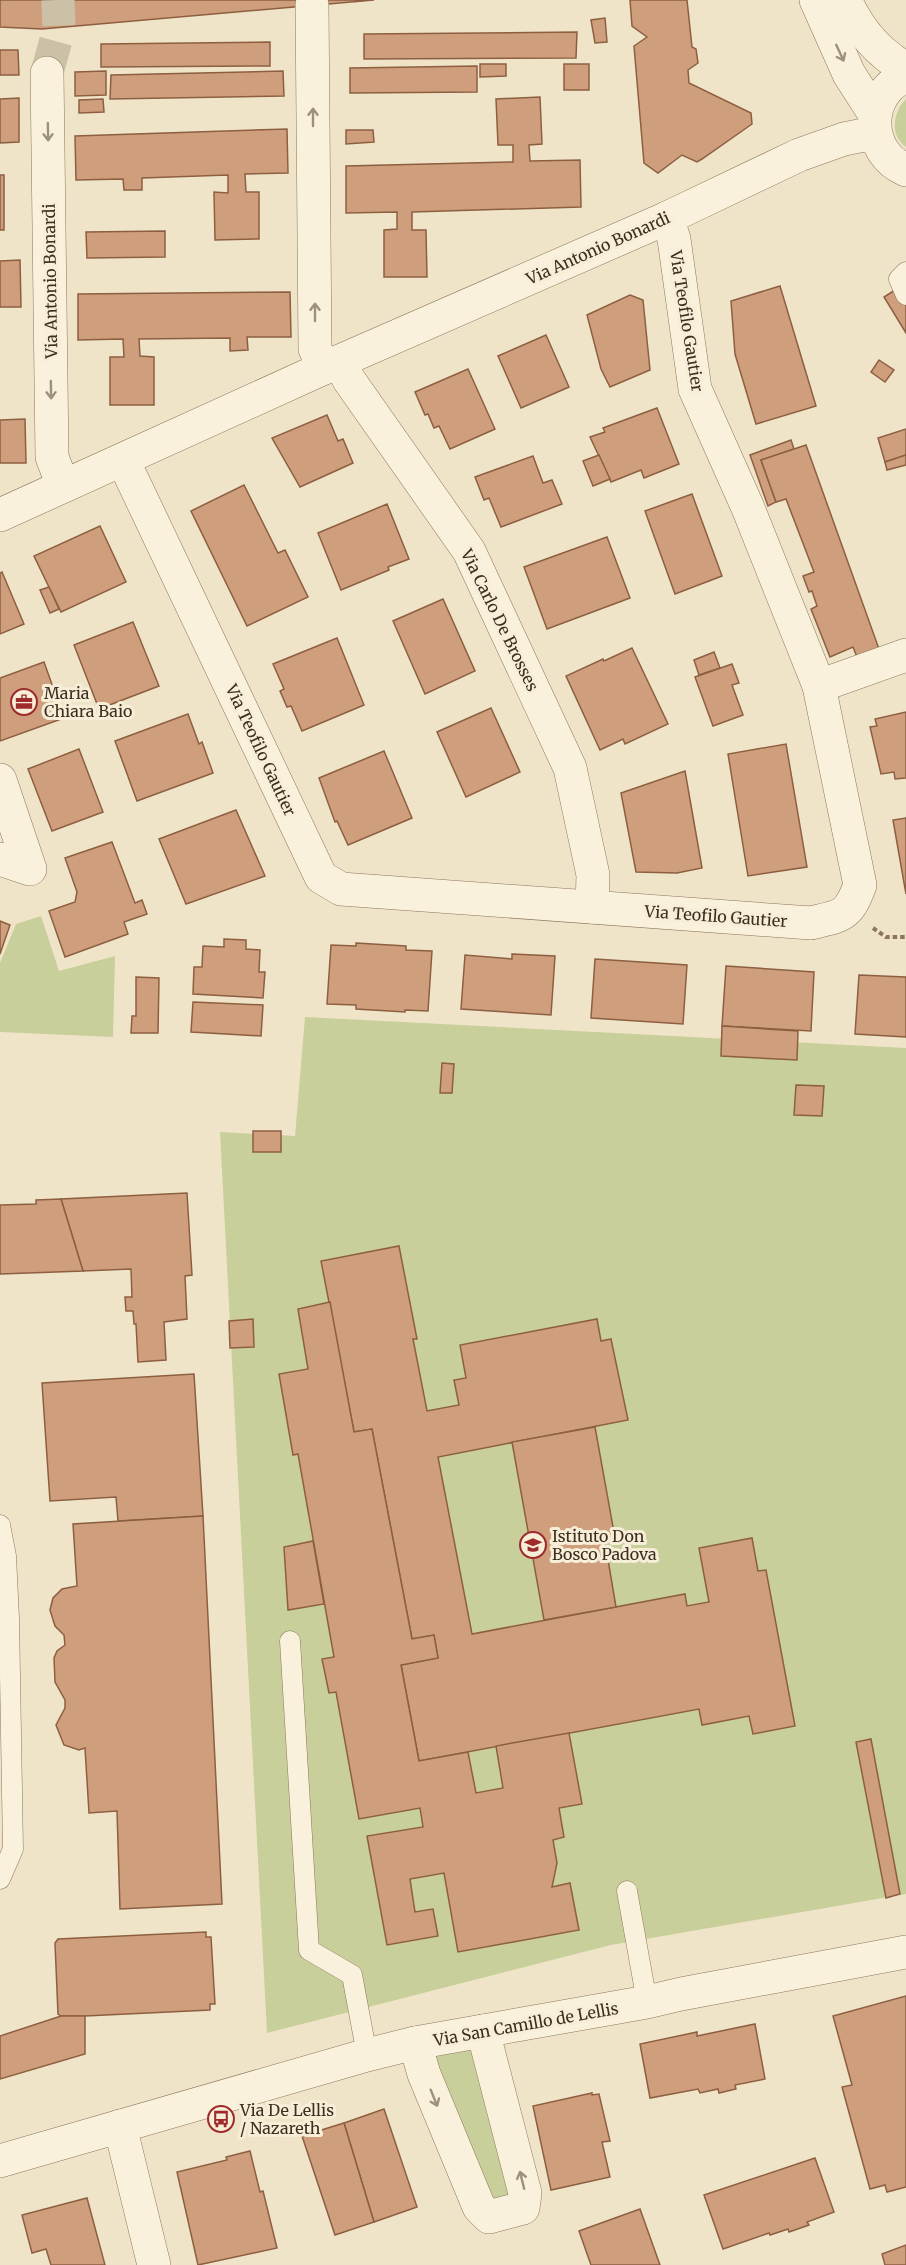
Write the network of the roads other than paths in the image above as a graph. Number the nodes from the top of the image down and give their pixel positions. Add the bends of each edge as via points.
1 (816, 0) edge
2 (845, 0) edge
3 (317, 12) edge
4 (906, 69) edge
5 (47, 73) tunnel mouth
6 (906, 76) edge
7 (874, 123) junction
8 (903, 171) edge
9 (667, 218) junction
10 (906, 272) edge
11 (906, 295) edge
12 (332, 365) junction
13 (123, 460) junction
14 (63, 486) junction
15 (0, 515) edge
16 (906, 656) edge
17 (819, 686) junction
18 (0, 780) edge
19 (0, 859) edge
20 (592, 908) junction
21 (0, 1524) edge
22 (290, 1641) dead end
23 (0, 1879) edge
24 (627, 1890) dead end
25 (906, 1952) edge
26 (647, 2002) junction
27 (483, 2031) junction
28 (416, 2043) junction
29 (366, 2055) junction
30 (136, 2122) junction
31 (0, 2161) edge
32 (154, 2265) edge

1 -> 7 street
2 - 4 street via 868,39
12 -> 3 street via 315,350
5 -> 14 street, Via Antonio Bonardi via 52,457
6 - 7 street via 884,92
7 - 8 street via 882,152
7 - 9 street, Via Antonio Bonardi
9 - 12 street, Via Antonio Bonardi
9 - 17 street, Via Teofilo Gautier via 674,239 695,389 748,508
10 - 11 lane via 898,279
12 - 13 street, Via Antonio Bonardi
12 - 20 street, Via Carlo De Brosses via 349,380 468,551 570,768 593,874
13 - 14 street, Via Antonio Bonardi
13 - 20 street, Via Teofilo Gautier via 321,878 341,889
14 - 15 street, Via Antonio Bonardi
16 - 17 street
17 - 20 street, Via Teofilo Gautier via 860,885 848,911 811,923
18 - 19 street via 30,869
21 - 23 lane via 9,1618 13,1848
22 - 29 lane via 309,1950 352,1975
24 - 26 lane
25 - 26 street, Via San Camillo de Lellis
26 - 27 street, Via San Camillo de Lellis
27 - 28 street, Via San Camillo de Lellis
28 -> 27 street, Via San Camillo de Lellis via 424,2074 479,2207 489,2217 523,2208 525,2193
28 - 29 street, Via San Camillo de Lellis
29 - 30 street, Via San Camillo de Lellis
30 - 31 street, Via San Camillo de Lellis
30 - 32 street

